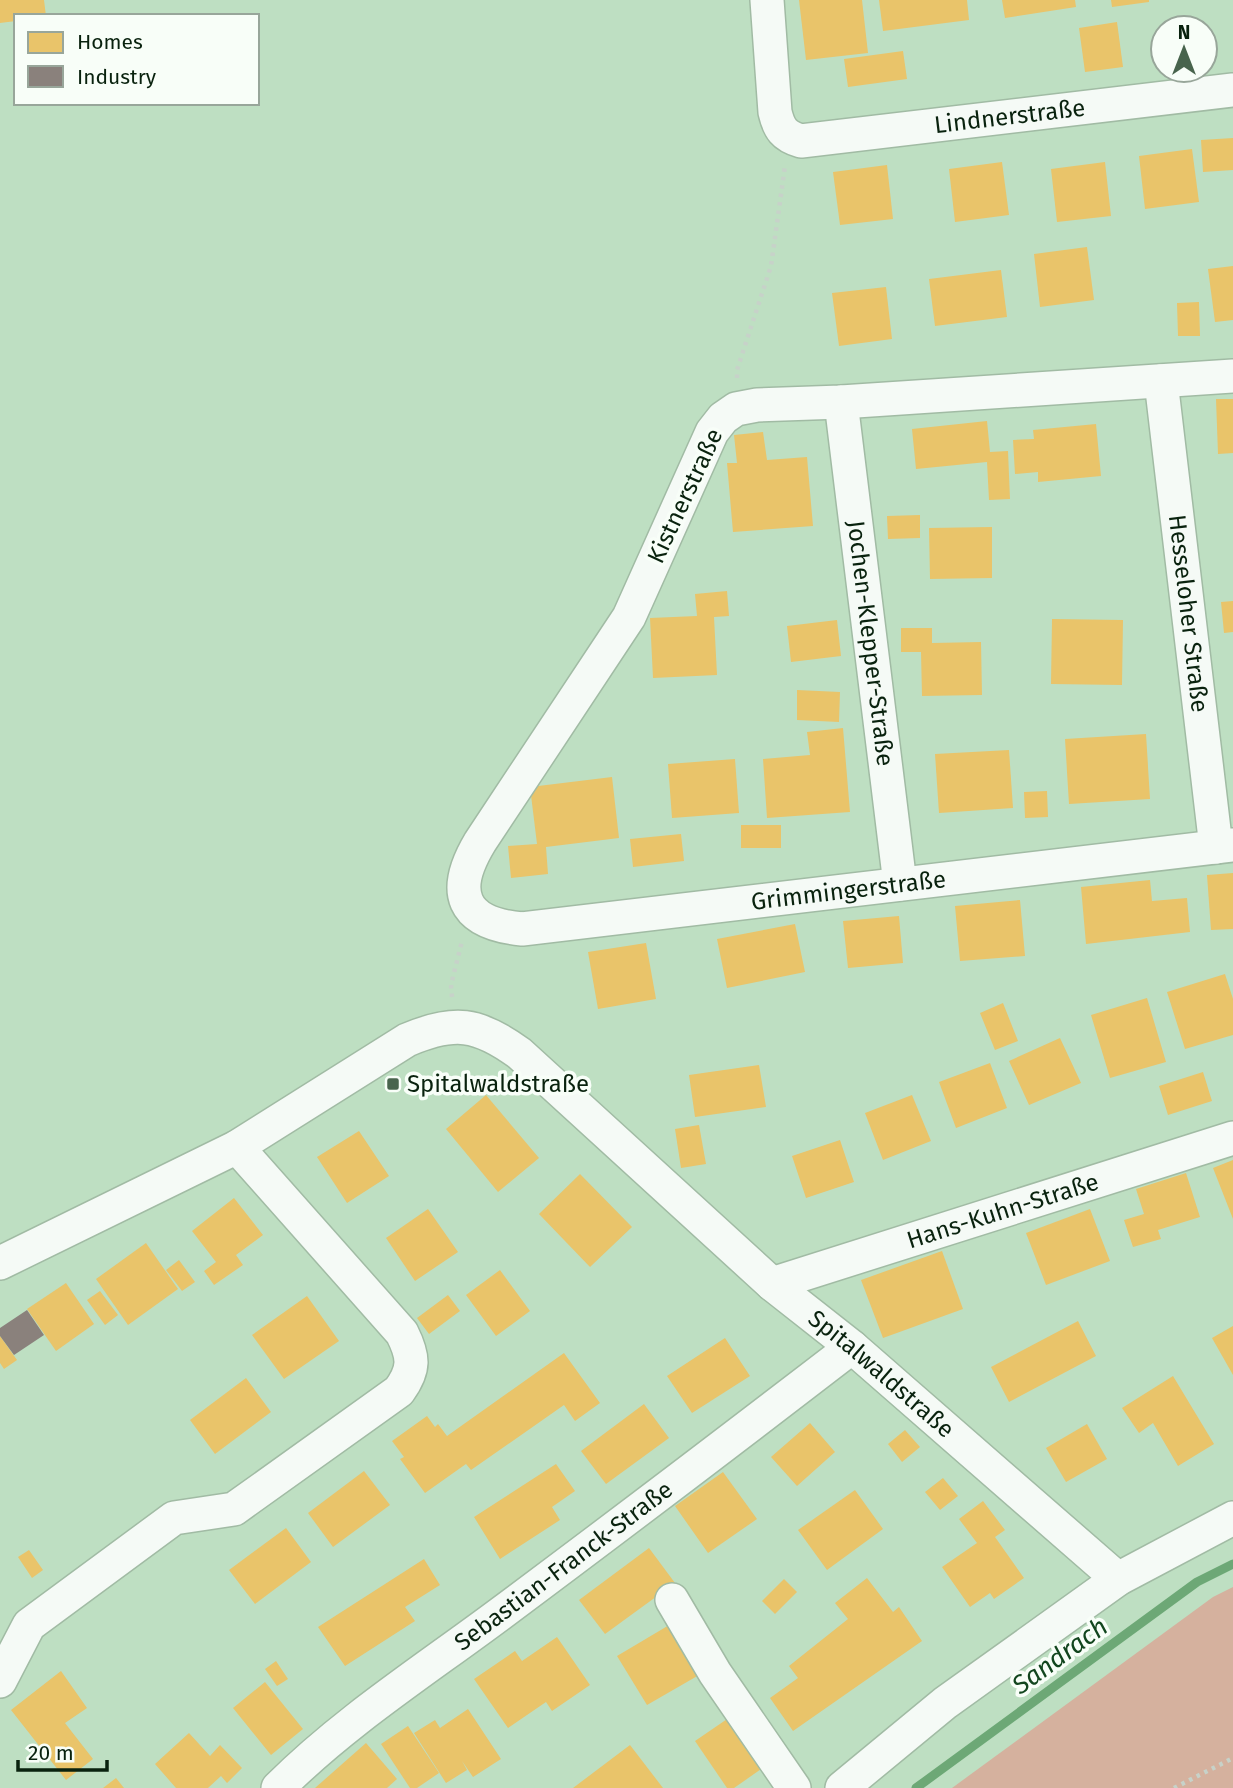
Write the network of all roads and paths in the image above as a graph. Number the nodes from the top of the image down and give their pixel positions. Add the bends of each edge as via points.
1 (767, 0) edge
2 (1233, 90) edge
3 (788, 137) junction
4 (1233, 376) edge
5 (1161, 381) junction
6 (841, 402) junction
7 (736, 409) junction
8 (1225, 846) edge
9 (900, 884) junction
10 (470, 908) junction
11 (454, 1026) junction
12 (1233, 1138) edge
13 (237, 1147) junction
14 (0, 1263) edge
15 (772, 1284) junction
16 (852, 1348) junction
17 (1233, 1518) edge
18 (1118, 1579) junction
19 (672, 1600) dead end
20 (0, 1681) edge
21 (1233, 1758) edge
22 (278, 1788) edge
23 (794, 1788) edge
24 (842, 1788) edge
25 (1174, 1788) edge

1 - 3 street via 775,112
2 - 3 street, Lindnerstraße via 814,140
3 - 7 path via 771,267 737,370
4 - 5 street, Kistnerstraße
5 - 6 street, Kistnerstraße
5 - 8 street, Hesseloher Straße
6 - 7 street, Kistnerstraße
6 - 9 street, Jochen-Klepper-Straße
7 - 10 street, Kistnerstraße via 712,432 629,617 469,860 463,890
8 - 9 street, Grimmingerstraße
9 - 10 street, Grimmingerstraße via 522,929 501,927
10 - 11 path via 452,985
11 - 13 street, Spitalwaldstraße via 407,1040
11 - 15 street, Spitalwaldstraße via 481,1031 519,1053
12 - 15 street, Hans-Kuhn-Straße
13 - 14 street, Spitalwaldstraße
13 - 20 street via 402,1333 410,1349 411,1375 399,1391 234,1509 174,1518 29,1625
15 - 16 street, Spitalwaldstraße
16 - 18 street, Spitalwaldstraße
16 - 22 street, Sebastian-Franck-Straße via 353,1724
17 - 18 street
18 - 24 street via 945,1703
19 - 23 street via 715,1673
21 - 25 path

